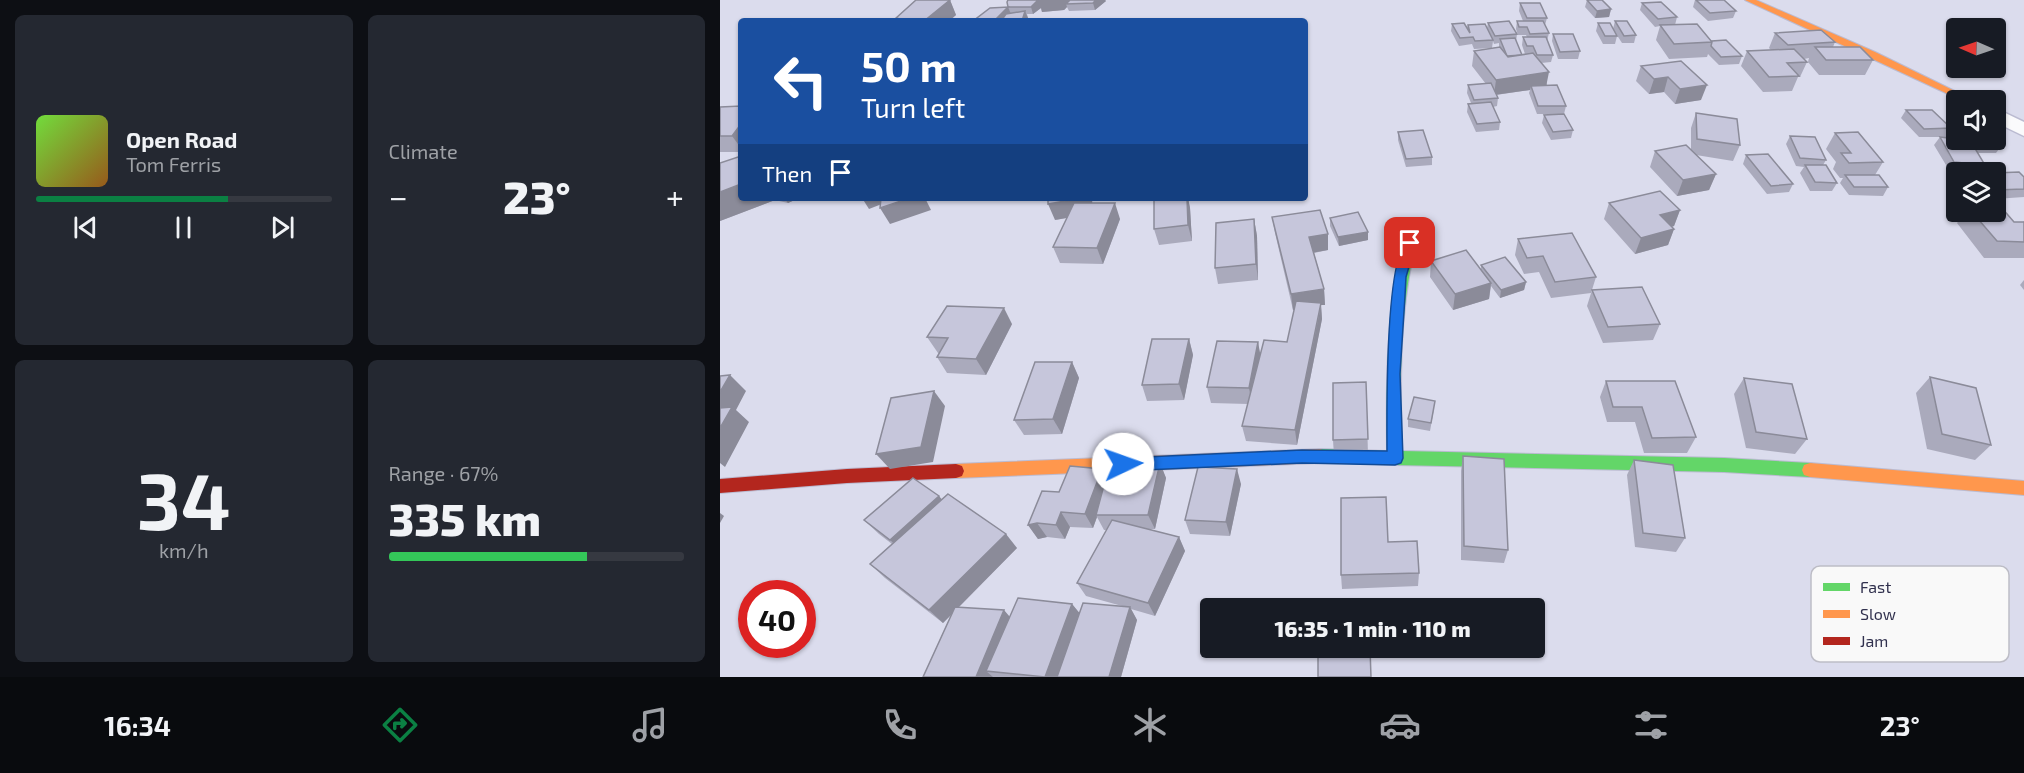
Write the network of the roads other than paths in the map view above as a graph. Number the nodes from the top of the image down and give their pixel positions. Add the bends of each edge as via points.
1 (1749, 0) edge
2 (1947, 90) edge
3 (2006, 120) edge
4 (2024, 129) edge
5 (1410, 243) dead end
6 (1395, 458) junction
7 (720, 486) edge
8 (2024, 488) edge

1 - 2 street
3 - 4 street
5 - 6 street via 1400,277 1393,374
6 - 7 street via 1302,456 847,476
6 - 8 street via 1725,465

